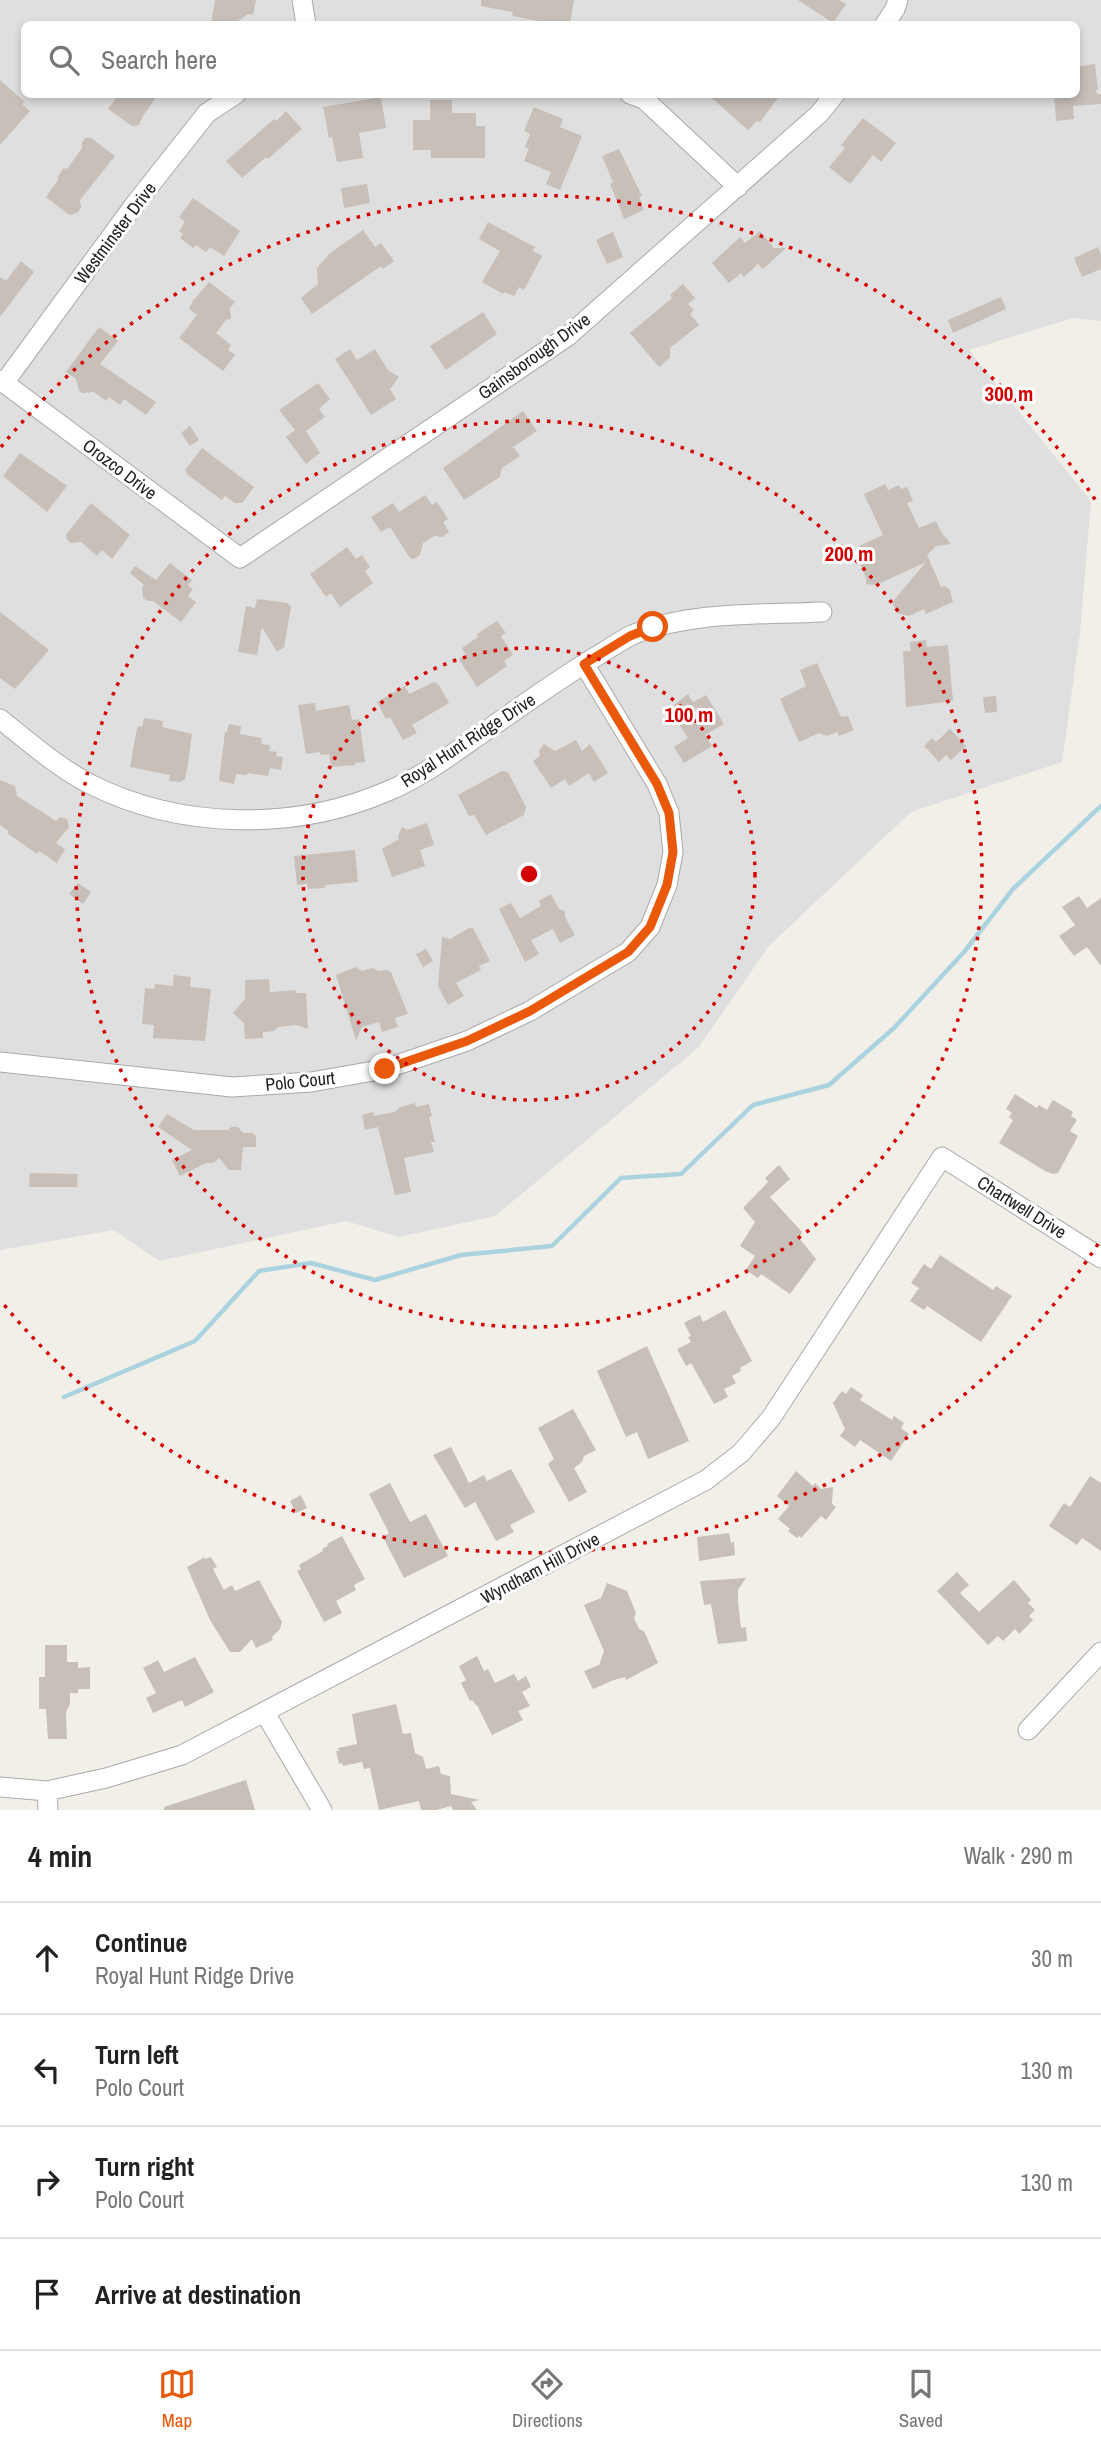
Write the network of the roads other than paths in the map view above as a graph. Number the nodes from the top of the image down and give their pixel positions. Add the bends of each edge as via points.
1 (302, 0) edge
2 (898, 0) edge
3 (306, 21) edge
4 (888, 21) edge
5 (230, 98) edge
6 (641, 98) edge
7 (832, 98) edge
8 (738, 187) junction
9 (2, 381) edge
10 (240, 558) joint
11 (822, 612) dead end
12 (584, 664) junction
13 (0, 719) edge
14 (0, 1062) edge
15 (943, 1157) joint
16 (1101, 1258) edge
17 (1101, 1652) edge
18 (265, 1713) junction
19 (1028, 1730) dead end
20 (0, 1787) edge
21 (47, 1800) edge
22 (322, 1810) edge

1 - 3 street
2 - 4 street
5 - 9 street, Westminster Drive via 207,113
6 - 8 street
7 - 8 street, Gainsborough Drive
8 - 10 street, Gainsborough Drive via 568,336
9 - 10 street, Orozco Drive
11 - 12 street, Royal Hunt Ridge Drive via 676,621 630,636
12 - 13 street, Royal Hunt Ridge Drive via 420,775 389,791 355,804 285,818 214,818 121,798 47,757
12 - 14 street, Polo Court via 657,784 669,813 673,852 667,885 650,927 628,952 530,1011 480,1035 373,1072 232,1087
15 - 16 street, Chartwell Drive
15 - 18 street, Wyndham Hill Drive via 771,1418 741,1453 706,1479
17 - 19 street
18 - 21 street, Wyndham Hill Drive via 182,1755
18 - 22 street
20 - 21 street, Wyndham Hill Drive

